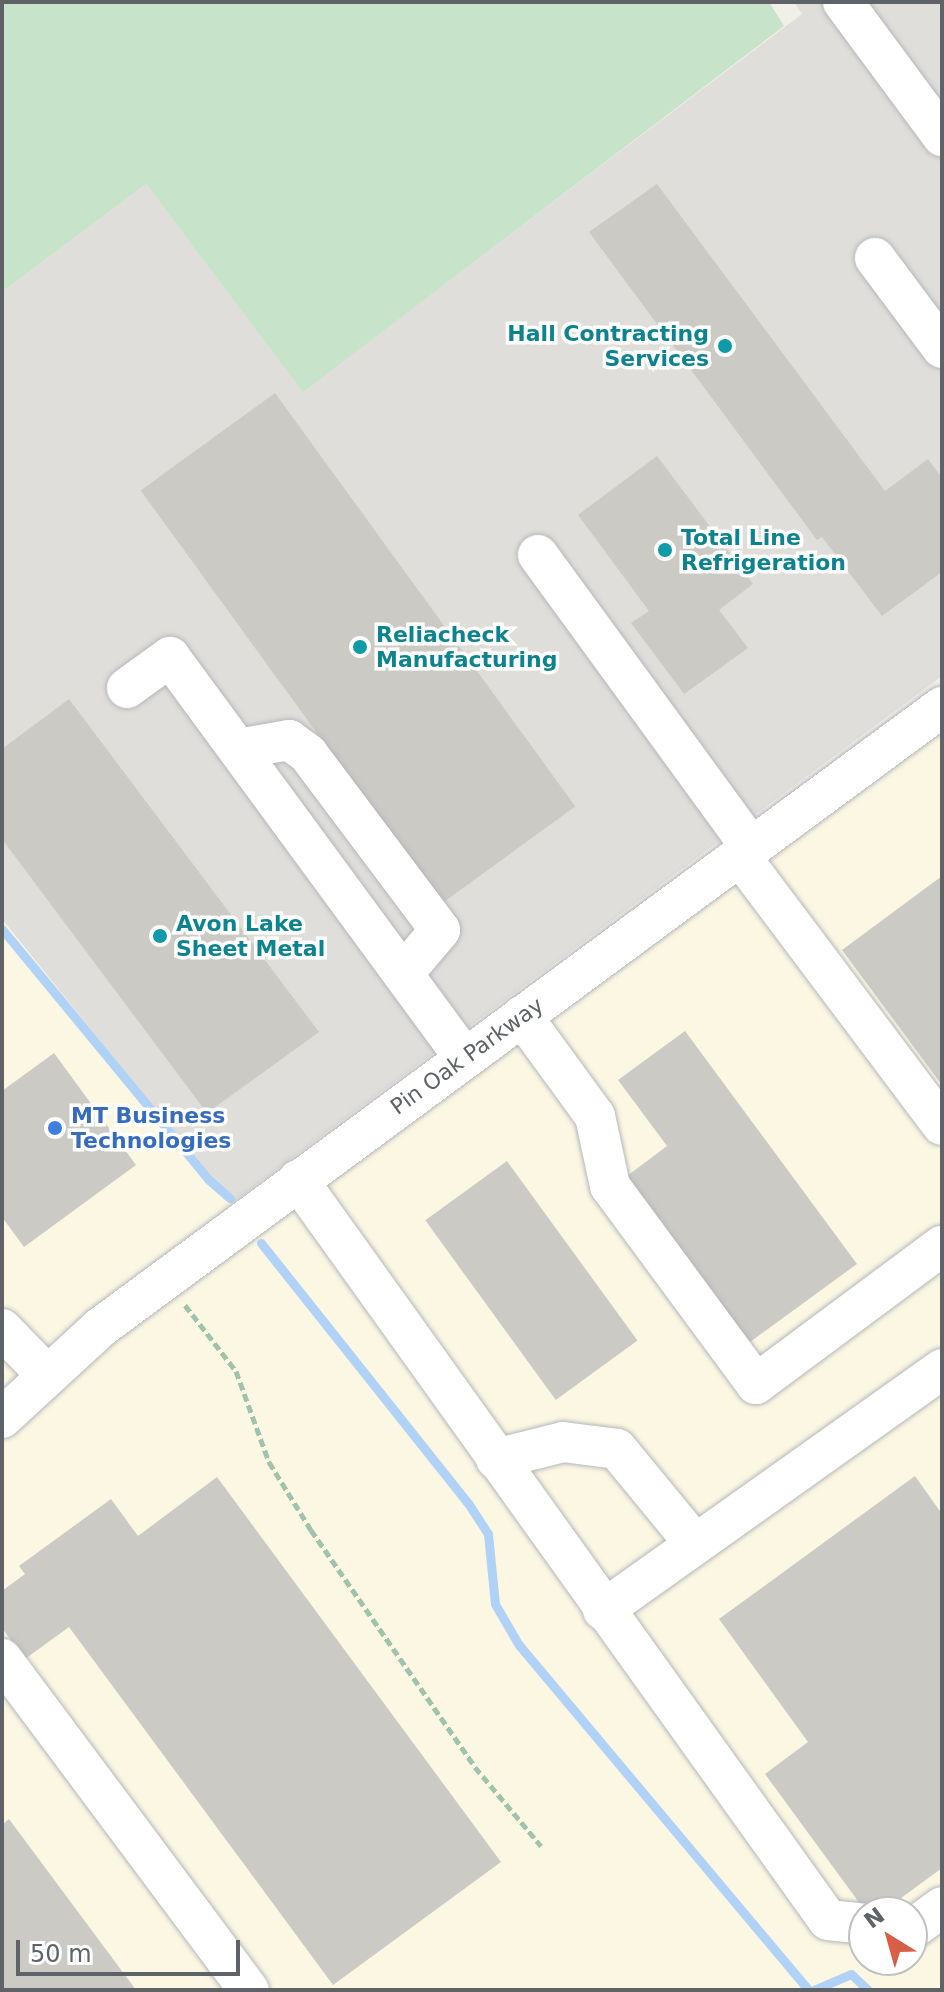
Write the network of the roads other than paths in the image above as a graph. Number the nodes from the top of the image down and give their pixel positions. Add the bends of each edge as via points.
1 (843, 2) edge
2 (942, 136) edge
3 (875, 258) dead end
4 (942, 348) edge
5 (538, 555) dead end
6 (127, 688) dead end
7 (942, 707) edge
8 (238, 749) junction
9 (745, 852) junction
10 (403, 974) junction
11 (522, 1016) junction
12 (465, 1058) junction
13 (942, 1125) edge
14 (298, 1180) junction
15 (942, 1246) edge
16 (2, 1329) edge
17 (942, 1369) edge
18 (45, 1373) junction
19 (2, 1418) edge
20 (496, 1459) junction
21 (695, 1544) junction
22 (603, 1610) junction
23 (2, 1659) edge
24 (848, 1922) edge
25 (249, 1990) edge

1 - 2 street
3 - 4 street
5 - 9 street
6 - 8 street via 170,657
7 - 9 street, Pin Oak Parkway
8 - 10 street
8 - 10 street via 289,740 308,754 440,930
9 - 11 street, Pin Oak Parkway
9 - 13 street
10 - 12 street
11 - 12 street, Pin Oak Parkway
11 - 15 street via 595,1116 610,1186 756,1384
12 - 14 street, Pin Oak Parkway
14 - 18 street, Pin Oak Parkway
14 - 20 street
16 - 18 street
17 - 21 street
18 - 19 street, Pin Oak Parkway
20 - 21 street via 563,1442 617,1449
20 - 22 street
21 - 22 street
22 - 24 street via 828,1920
23 - 25 street

